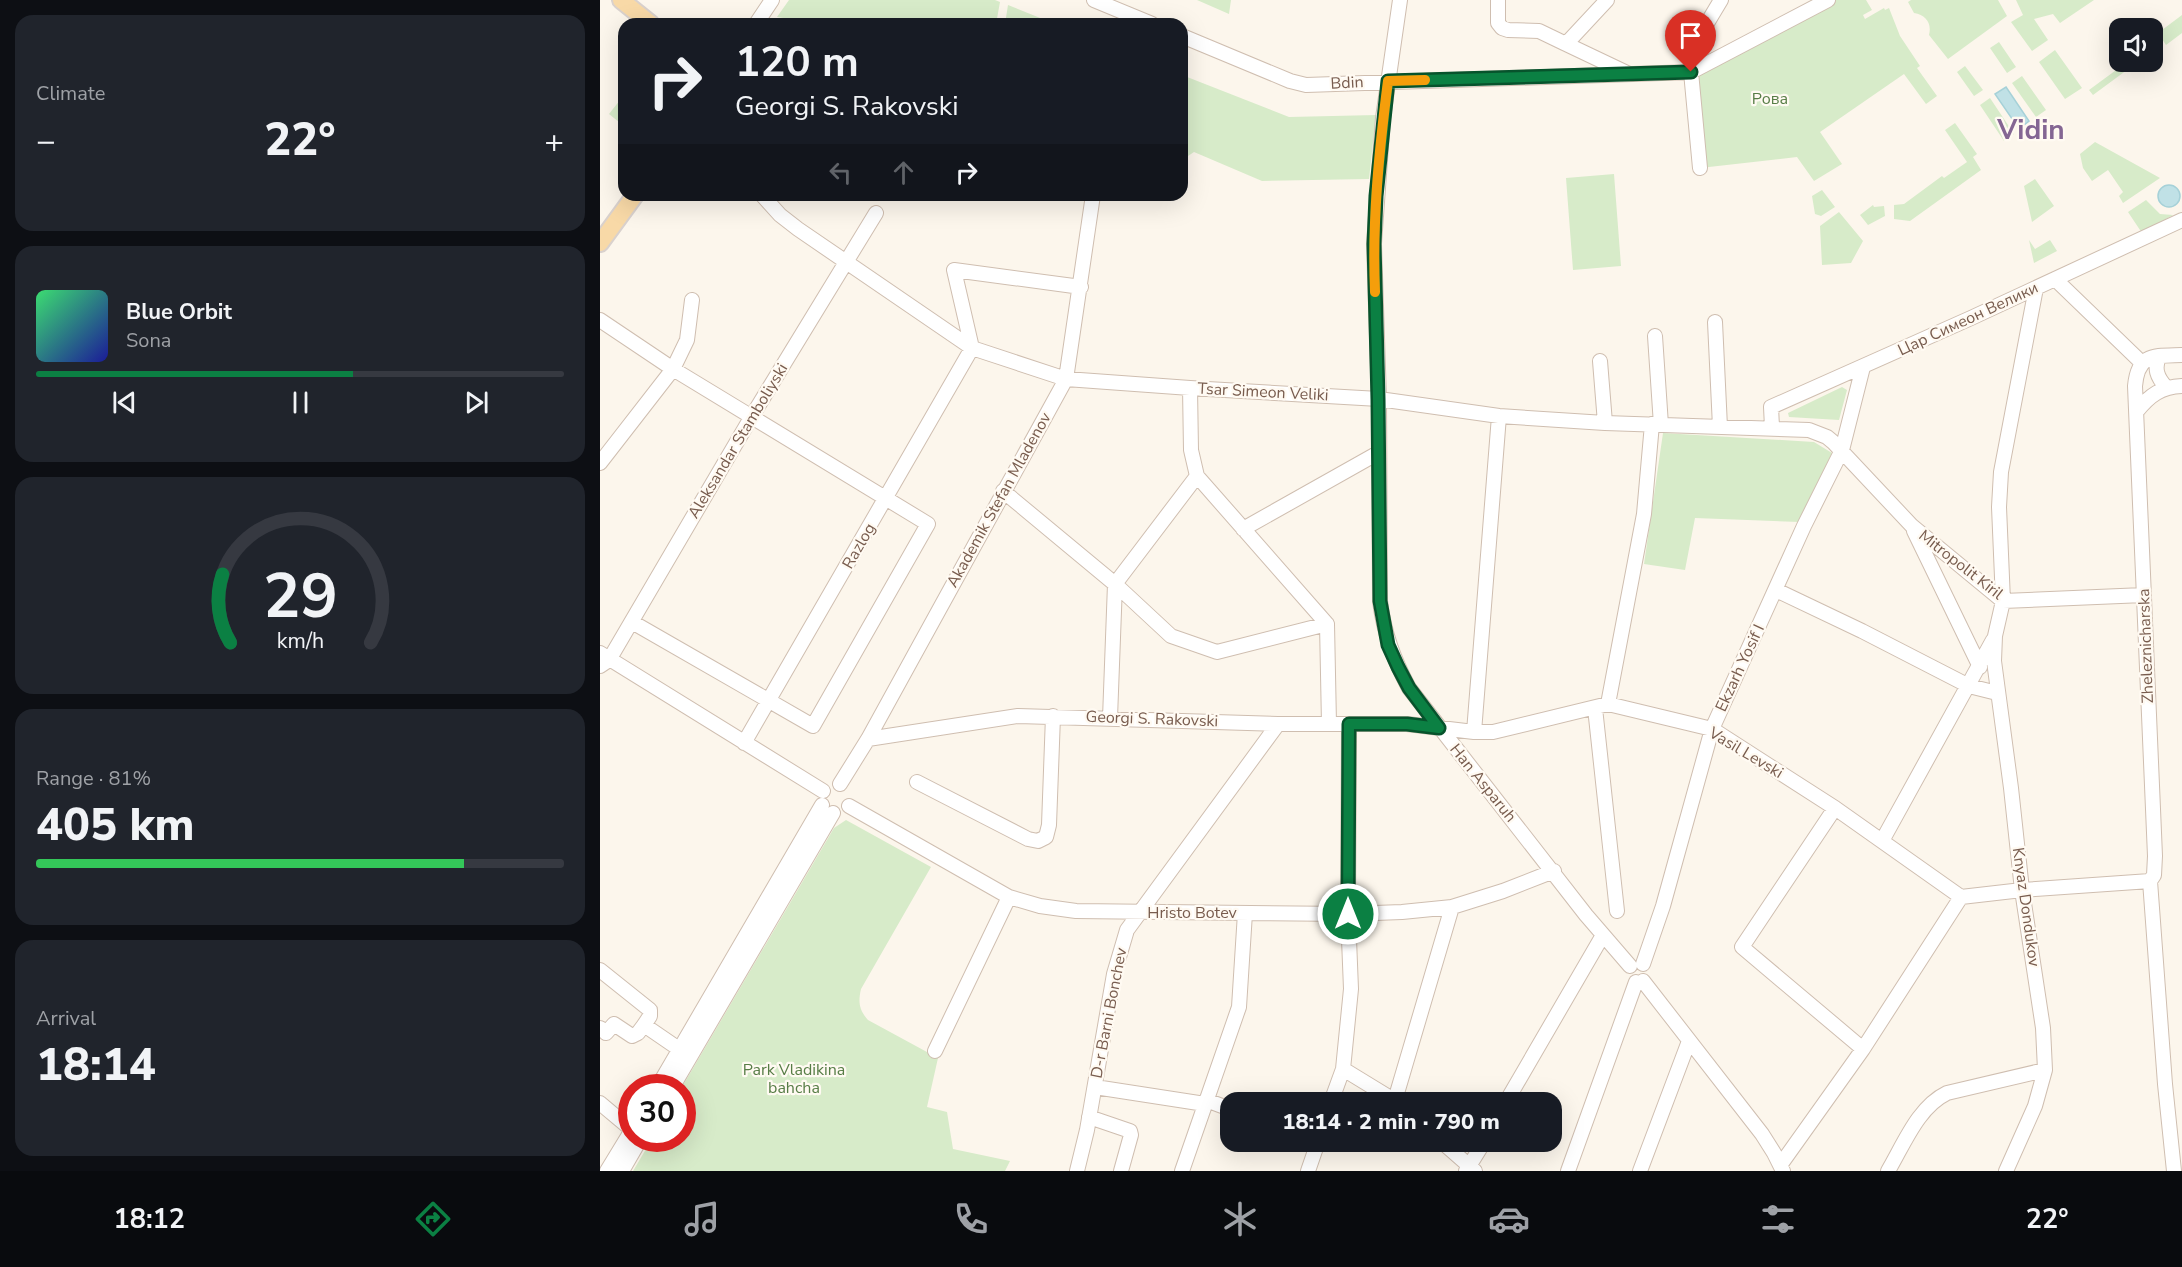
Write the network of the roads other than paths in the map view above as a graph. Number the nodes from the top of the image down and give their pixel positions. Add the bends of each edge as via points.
1 (772, 0) edge
2 (1094, 0) edge
3 (1400, 0) edge
4 (1498, 0) edge
5 (1720, 0) edge
6 (1828, 0) edge
7 (624, 2) edge
8 (1600, 4) edge
9 (638, 18) edge
10 (644, 18) edge
11 (760, 18) edge
12 (1138, 18) edge
13 (1188, 38) edge
14 (1566, 44) junction
15 (1691, 72) junction
16 (1629, 74) junction
17 (1388, 81) junction
18 (1700, 168) dead end
19 (631, 201) edge
20 (767, 201) edge
21 (1093, 201) edge
22 (876, 213) dead end
23 (2182, 220) edge
24 (600, 243) edge
25 (846, 260) junction
26 (2055, 279) junction
27 (1081, 287) junction
28 (2036, 288) junction
29 (692, 300) dead end
30 (600, 320) edge
31 (1715, 322) dead end
32 (1655, 336) dead end
33 (972, 348) junction
34 (2182, 355) edge
35 (2159, 356) junction
36 (1600, 362) dead end
37 (2142, 363) junction
38 (1863, 367) junction
39 (673, 369) junction
40 (1066, 379) junction
41 (2182, 386) edge
42 (2166, 387) junction
43 (1190, 388) junction
44 (1378, 399) junction
45 (2137, 411) junction
46 (752, 416) junction
47 (1498, 416) junction
48 (1605, 423) junction
49 (1657, 424) junction
50 (1720, 427) junction
51 (1772, 428) junction
52 (1818, 433) joint
53 (1842, 450) junction
54 (1378, 453) junction
55 (600, 463) edge
56 (1197, 476) junction
57 (1003, 491) junction
58 (886, 499) junction
59 (1912, 526) junction
60 (1243, 529) junction
61 (1115, 584) junction
62 (1776, 590) junction
63 (2144, 595) junction
64 (2003, 601) junction
65 (632, 622) junction
66 (1327, 624) junction
67 (1995, 636) junction
68 (603, 660) edge
69 (1980, 667) junction
70 (1969, 686) junction
71 (1997, 693) junction
72 (769, 701) junction
73 (1602, 706) junction
74 (1053, 716) junction
75 (1110, 718) junction
76 (1278, 724) junction
77 (1329, 724) junction
78 (1349, 724) junction
79 (1439, 728) junction
80 (1712, 729) junction
81 (1474, 732) junction
82 (868, 739) junction
83 (744, 742) junction
84 (917, 782) dead end
85 (840, 784) junction
86 (826, 803) junction
87 (849, 806) junction
88 (1835, 808) junction
89 (1882, 841) junction
90 (1554, 871) junction
91 (2150, 881) junction
92 (2022, 890) junction
93 (1009, 897) junction
94 (1961, 897) junction
95 (1452, 907) junction
96 (1617, 911) dead end
97 (1138, 913) junction
98 (1245, 913) junction
99 (1348, 914) junction
100 (1603, 935) junction
101 (1637, 965) junction
102 (600, 970) edge
103 (1640, 981) junction
104 (644, 1025) junction
105 (602, 1034) edge
106 (1689, 1041) junction
107 (679, 1049) junction
108 (1863, 1049) junction
109 (935, 1052) dead end
110 (1343, 1068) junction
111 (2044, 1070) junction
112 (665, 1074) edge
113 (680, 1074) edge
114 (1095, 1087) junction
115 (1335, 1092) edge
116 (1382, 1092) edge
117 (1399, 1092) edge
118 (1512, 1092) edge
119 (1206, 1102) junction
120 (600, 1103) edge
121 (1220, 1106) edge
122 (1089, 1117) junction
123 (618, 1118) edge
124 (619, 1152) edge
125 (633, 1152) edge
126 (1315, 1152) edge
127 (1452, 1152) edge
128 (1479, 1152) edge
129 (1782, 1168) edge
130 (1470, 1169) edge
131 (608, 1171) edge
132 (622, 1171) edge
133 (1077, 1171) edge
134 (1121, 1171) edge
135 (1182, 1171) edge
136 (1308, 1171) edge
137 (1568, 1171) edge
138 (1640, 1171) edge
139 (1888, 1171) edge
140 (2006, 1171) edge
141 (2174, 1171) edge

1 - 11 street
2 - 12 street
3 - 17 street, Han Asparuh
4 - 14 street via 1498,23 1502,28 1539,31
5 - 15 street via 1700,35
6 - 15 street, Bdin
7 - 9 main road
7 - 10 main road
8 - 14 street
13 - 17 street, Bdin via 1306,85
14 - 16 street
15 - 16 street, Bdin
15 - 18 street
16 - 17 street, Bdin
17 - 44 street, Han Asparuh via 1374,244
19 - 24 main road
20 - 25 street, Tsar Simeon Veliki via 798,229
21 - 27 street, Akademik Stefan Mladenov
22 - 25 street, Aleksandar Stamboliyski
23 - 26 street, Цар Симеон Велики
25 - 33 street, Tsar Simeon Veliki
25 - 46 street, Aleksandar Stamboliyski
26 - 28 street, Цар Симеон Велики
26 - 37 street
27 - 33 street via 954,270
27 - 40 street, Akademik Stefan Mladenov
28 - 38 street, Цар Симеон Велики
28 - 64 street, Knyaz Dondukov via 2001,472
29 - 39 street via 687,340
30 - 39 street
31 - 50 street
32 - 49 street
33 - 40 street, Tsar Simeon Veliki
33 - 58 street, Razlog
34 - 35 street
35 - 37 street
35 - 42 street via 2158,379
36 - 48 street
37 - 45 street, Zheleznicharska via 2135,386
38 - 51 street, Цар Симеон Велики via 1771,407
38 - 53 street, Ekzarh Yosif I
39 - 46 street
39 - 55 street
40 - 43 street, Tsar Simeon Veliki
40 - 57 street, Akademik Stefan Mladenov
41 - 42 street
42 - 45 street via 2148,397
43 - 44 street, Tsar Simeon Veliki
43 - 56 street via 1191,450
44 - 47 street, Tsar Simeon Veliki
44 - 54 street, Han Asparuh
45 - 63 street, Zheleznicharska
46 - 58 street
46 - 65 street, Aleksandar Stamboliyski
47 - 48 street, Tsar Simeon Veliki
47 - 81 street
48 - 49 street, Tsar Simeon Veliki
49 - 50 street, Tsar Simeon Veliki
49 - 73 street via 1644,514
50 - 51 street, Tsar Simeon Veliki
51 - 52 street, Tsar Simeon Veliki
52 - 53 street, Mitropolit Kiril
53 - 59 street, Mitropolit Kiril
53 - 62 street, Ekzarh Yosif I
54 - 60 street
54 - 79 street, Han Asparuh via 1382,622 1388,645 1409,688
56 - 60 street
56 - 61 street
57 - 61 street
57 - 82 street, Akademik Stefan Mladenov
58 - 72 street, Razlog
58 - 72 street via 928,524 813,726
59 - 64 street, Mitropolit Kiril
59 - 69 street
60 - 66 street
61 - 66 street via 1171,636 1217,652
61 - 75 street
62 - 70 street
62 - 80 street, Ekzarh Yosif I
63 - 64 street, Mitropolit Kiril
63 - 91 street, Zheleznicharska via 2155,856
64 - 67 street, Knyaz Dondukov
65 - 68 street, Aleksandar Stamboliyski
65 - 72 street
66 - 77 street
67 - 69 street, Knyaz Dondukov
67 - 71 street, Knyaz Dondukov
68 - 83 street
69 - 70 street, Knyaz Dondukov
70 - 71 street
70 - 89 street, Knyaz Dondukov
71 - 92 street, Knyaz Dondukov
72 - 83 street, Razlog
73 - 80 street, Vasil Levski
73 - 81 street, Vasil Levski via 1508,730
73 - 96 street
74 - 75 street, Georgi S. Rakovski
74 - 82 street, Georgi S. Rakovski via 1018,716
74 - 84 street via 1048,825 1046,837 1038,841
75 - 76 street, Georgi S. Rakovski
76 - 77 street, Georgi S. Rakovski
76 - 97 street, D-r Barni Bonchev
77 - 78 street, Georgi S. Rakovski
78 - 79 street, Georgi S. Rakovski
78 - 99 street
79 - 81 street, Vasil Levski
79 - 90 street, Han Asparuh
80 - 88 street, Vasil Levski
80 - 101 street, Ekzarh Yosif I via 1663,906
82 - 85 street, Akademik Stefan Mladenov
83 - 86 street
85 - 86 street via 832,783
85 - 87 street via 849,791
86 - 87 street via 842,812
86 - 107 street
86 - 113 street
87 - 93 street, Hristo Botev
88 - 89 street, Vasil Levski
88 - 108 street via 1742,947
89 - 94 street, Vasil Levski
90 - 95 street, Hristo Botev
90 - 100 street, Han Asparuh
91 - 92 street
91 - 141 street, Zheleznicharska
92 - 94 street
92 - 111 street, Knyaz Dondukov via 2043,1028
93 - 97 street, Hristo Botev via 1076,911
93 - 109 street
94 - 108 street
95 - 99 street, Hristo Botev
95 - 117 street
97 - 98 street, Hristo Botev
97 - 114 street, D-r Barni Bonchev via 1127,930 1114,974
98 - 99 street, Hristo Botev
98 - 119 street via 1239,1007
99 - 110 street via 1351,989
100 - 101 street, Han Asparuh
100 - 118 street
101 - 103 street via 1628,975 1631,980
102 - 104 street via 650,1010
103 - 106 street
103 - 137 street
104 - 105 street via 635,1036 614,1024
104 - 107 street
106 - 129 street via 1762,1134
106 - 138 street
107 - 112 street
108 - 129 street
110 - 115 street
110 - 116 street
111 - 139 street via 1938,1098 1923,1113
111 - 140 street, Knyaz Dondukov via 2035,1106
114 - 119 street
114 - 122 street, D-r Barni Bonchev
119 - 121 street
119 - 135 street
120 - 123 street
122 - 133 street, D-r Barni Bonchev
122 - 134 street via 1130,1131
124 - 131 street
125 - 132 street
126 - 136 street
127 - 130 street
128 - 130 street

